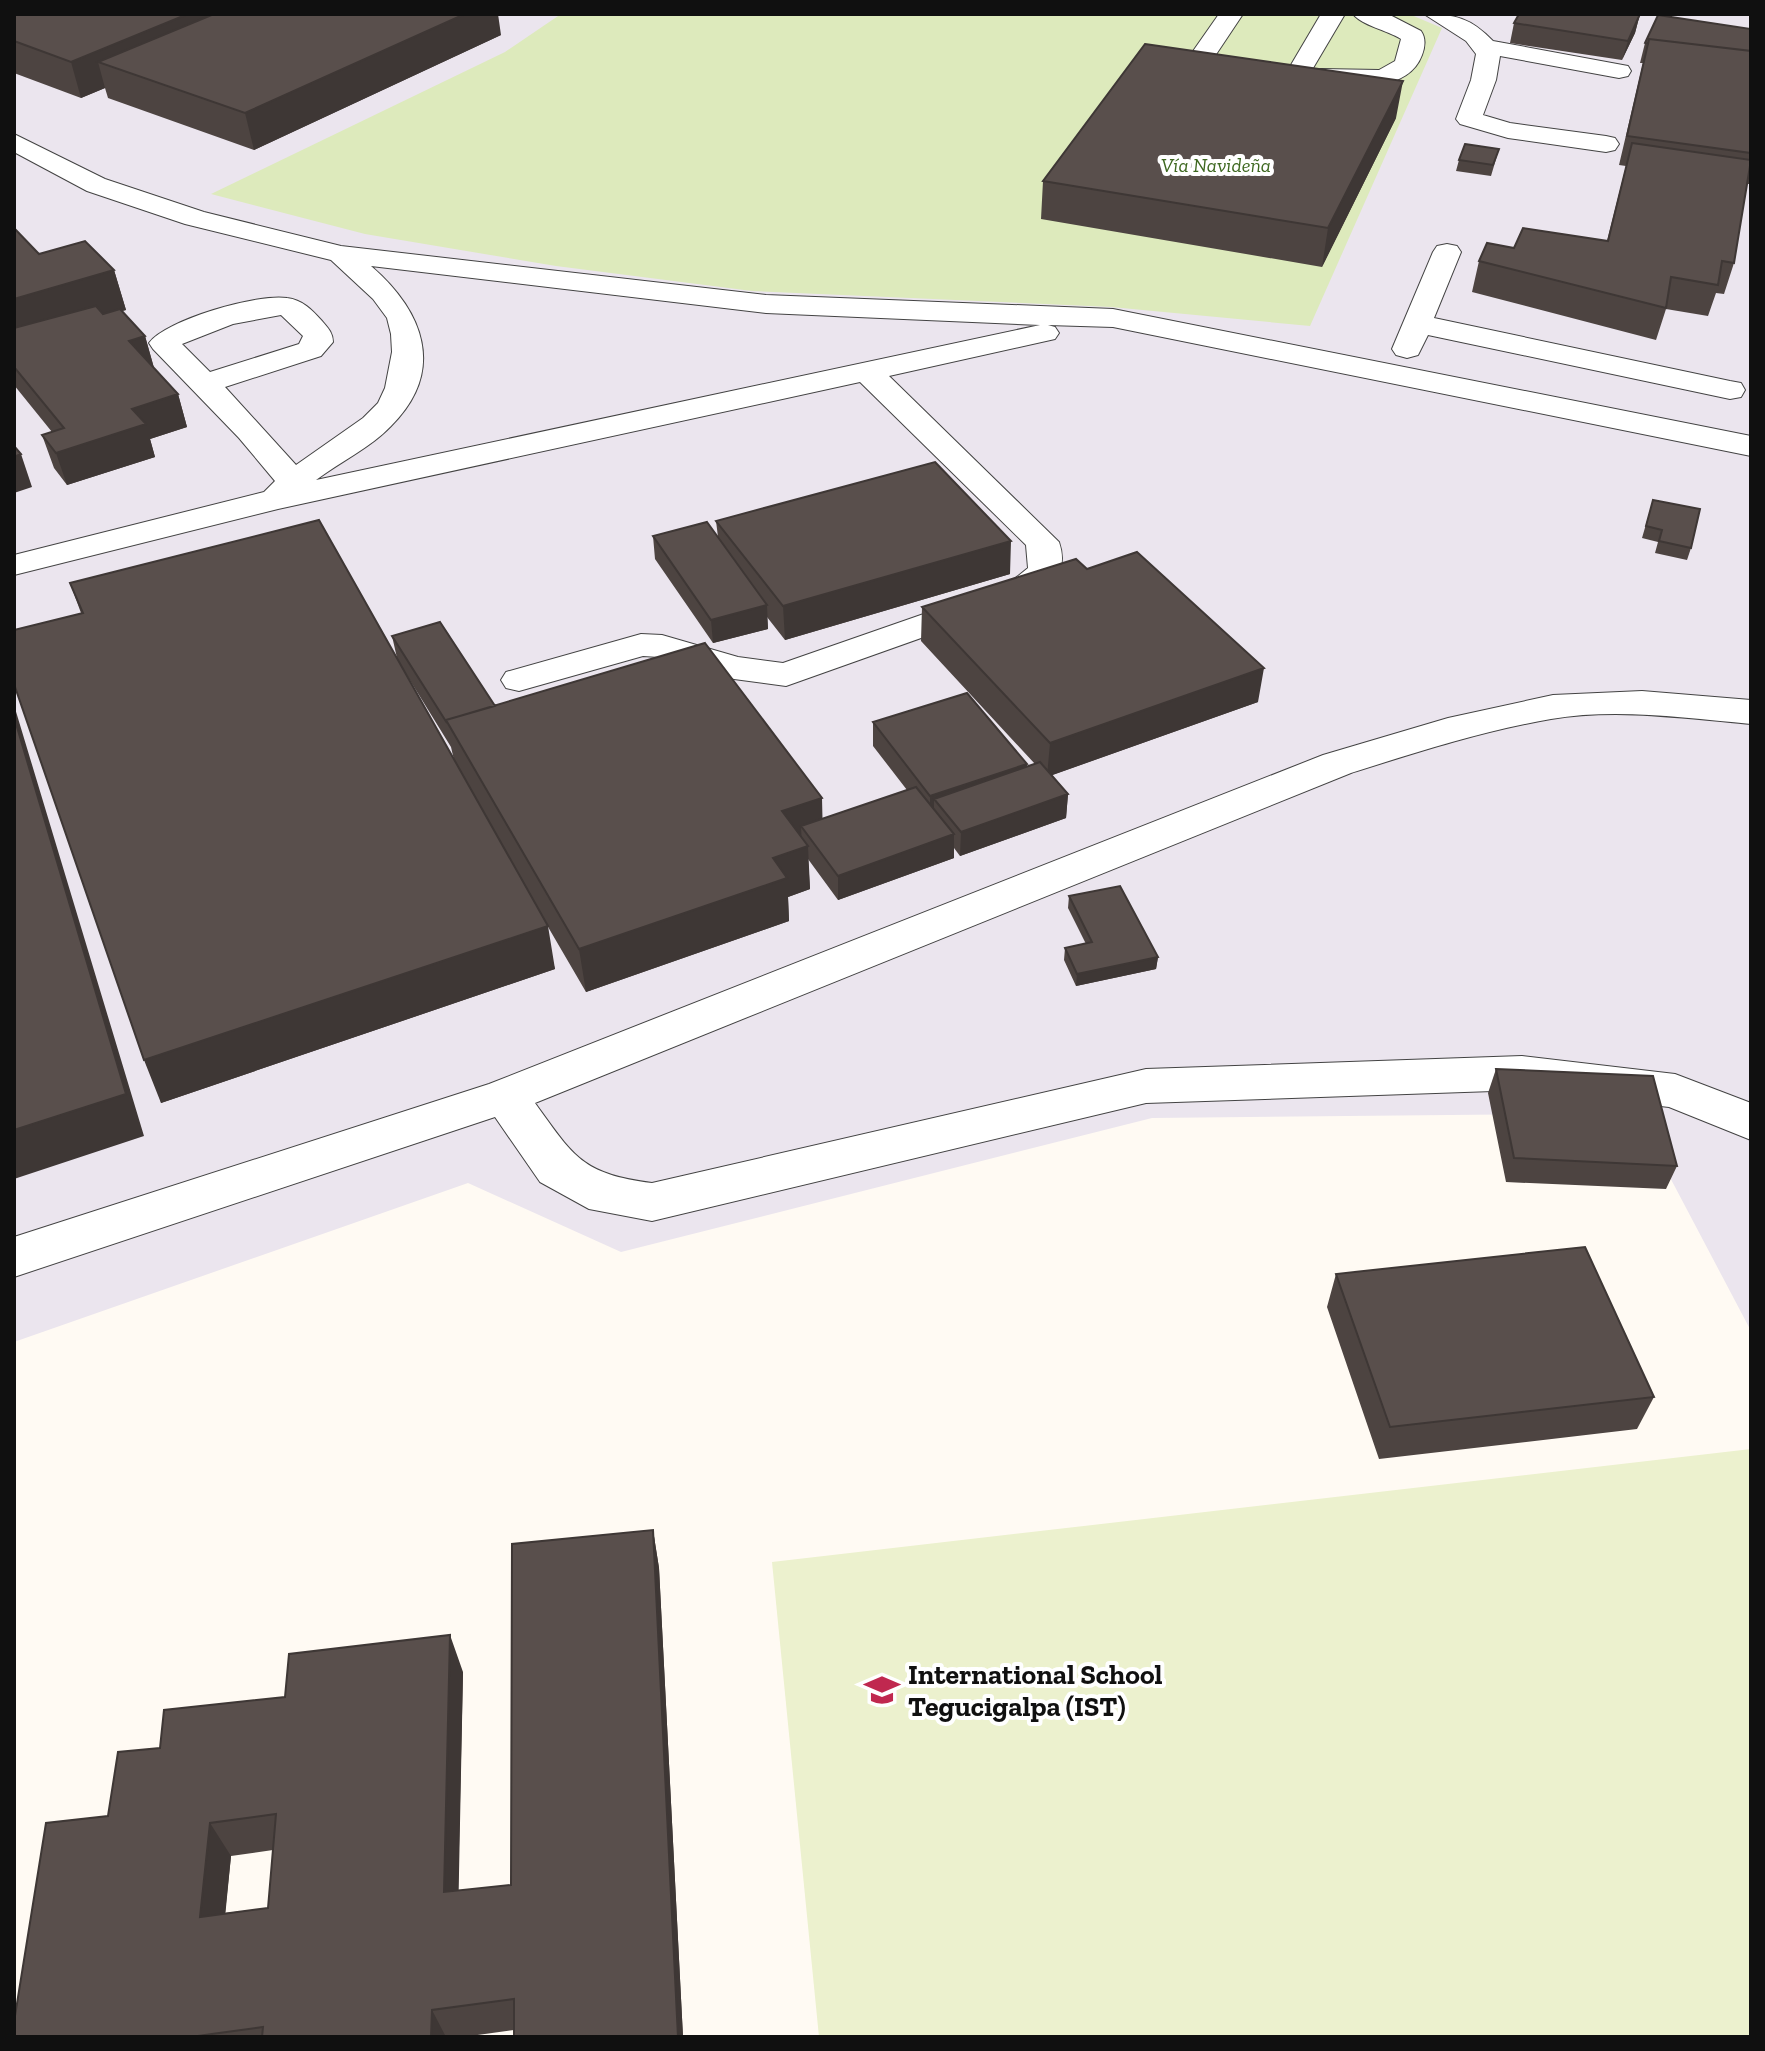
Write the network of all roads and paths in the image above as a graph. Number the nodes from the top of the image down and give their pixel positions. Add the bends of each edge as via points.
1 (1231, 14) edge
2 (1333, 14) edge
3 (1365, 14) edge
4 (1436, 14) edge
5 (1488, 47) junction
6 (1619, 71) edge
7 (1297, 75) junction
8 (14, 142) edge
9 (1606, 144) dead end
10 (1447, 252) dead end
11 (341, 254) junction
12 (1113, 318) junction
13 (1419, 324) junction
14 (866, 371) junction
15 (1394, 373) junction
16 (204, 384) dead end
17 (1730, 390) dead end
18 (1751, 446) edge
19 (284, 490) junction
20 (14, 565) edge
21 (519, 680) dead end
22 (1751, 712) edge
23 (505, 1096) junction
24 (1751, 1122) edge
25 (14, 1257) edge

1 - 7 lane via 1203,59 1258,73
2 - 7 lane
3 - 7 lane via 1413,36 1403,67 1389,77 1371,79
4 - 5 lane
5 - 6 lane
5 - 9 lane via 1489,61 1469,119
8 - 11 lane via 110,190 195,218
10 - 13 lane
11 - 12 lane via 766,304
11 - 19 lane via 392,301 406,324 409,353 403,387 377,423
12 - 14 lane
12 - 15 lane
13 - 15 lane
13 - 17 lane
14 - 19 lane
14 - 21 lane via 958,478 1042,542 1049,559 1044,573 1019,592 786,675 749,672 662,646 641,645
15 - 18 lane
16 - 19 lane via 250,431
19 - 20 lane
22 - 23 lane via 1642,703 1553,707 1448,730 1337,764
23 - 24 lane via 557,1169 606,1196 652,1202 1146,1086 1522,1073 1675,1091
23 - 25 lane

